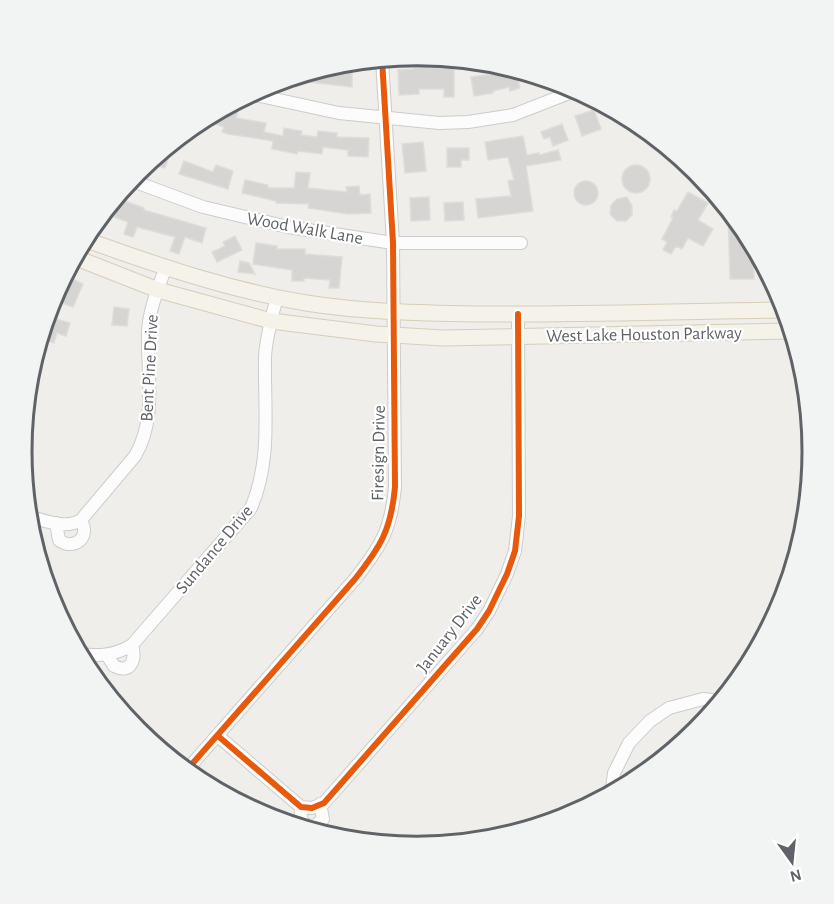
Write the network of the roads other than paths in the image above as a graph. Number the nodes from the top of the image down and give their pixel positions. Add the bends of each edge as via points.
1 (382, 68) edge
2 (563, 95) edge
3 (266, 97) edge
4 (384, 118) junction
5 (140, 184) edge
6 (93, 242) edge
7 (393, 243) junction
8 (521, 243) dead end
9 (82, 260) edge
10 (165, 269) junction
11 (158, 290) junction
12 (277, 297) junction
13 (775, 310) edge
14 (640, 312) junction
15 (393, 313) junction
16 (518, 314) junction
17 (271, 321) junction
18 (783, 331) edge
19 (641, 334) junction
20 (393, 336) junction
21 (518, 337) junction
22 (38, 519) edge
23 (81, 520) junction
24 (56, 523) junction
25 (89, 654) edge
26 (712, 700) edge
27 (218, 736) junction
28 (192, 765) edge
29 (612, 784) edge
30 (320, 804) junction
31 (301, 807) junction
32 (300, 819) edge
33 (317, 824) edge

1 - 4 street, Firesign Drive
2 - 4 street via 527,110 468,122
3 - 4 street via 339,114
4 - 7 street, Firesign Drive
5 - 7 street, Wood Walk Lane via 202,207 246,218
6 - 10 main road, West Lake Houston Parkway
7 - 8 street, Wood Walk Lane
7 - 15 street, Firesign Drive
9 - 11 main road, West Lake Houston Parkway
10 - 11 street, Bent Pine Drive
10 - 12 main road, West Lake Houston Parkway
11 - 17 main road, West Lake Houston Parkway
11 - 23 street, Bent Pine Drive via 148,330 149,411 142,445
12 - 15 main road, West Lake Houston Parkway
12 - 17 street, Sundance Drive
13 - 14 main road, West Lake Houston Parkway
14 - 16 main road, West Lake Houston Parkway
14 - 19 main road
15 - 16 main road, West Lake Houston Parkway
15 - 20 street, Firesign Drive
16 - 21 street, January Drive
17 - 20 main road, West Lake Houston Parkway
17 - 25 street, Sundance Drive via 265,353 264,471 251,508 132,645 107,655
18 - 19 main road, West Lake Houston Parkway
19 - 21 main road, West Lake Houston Parkway
20 - 21 main road, West Lake Houston Parkway
20 - 27 street, Firesign Drive via 395,487 387,532 355,579
21 - 30 street, January Drive via 519,516 514,551 503,584 477,629
22 - 24 street
23 - 24 street via 73,525
23 - 24 street, Bent Pine Drive via 81,538 68,545 59,540
26 - 29 street via 669,708 650,721 628,743
27 - 28 street, Firesign Drive
27 - 31 street, January Drive
30 - 31 street
30 - 33 street, January Drive via 323,819
31 - 32 street, January Drive

